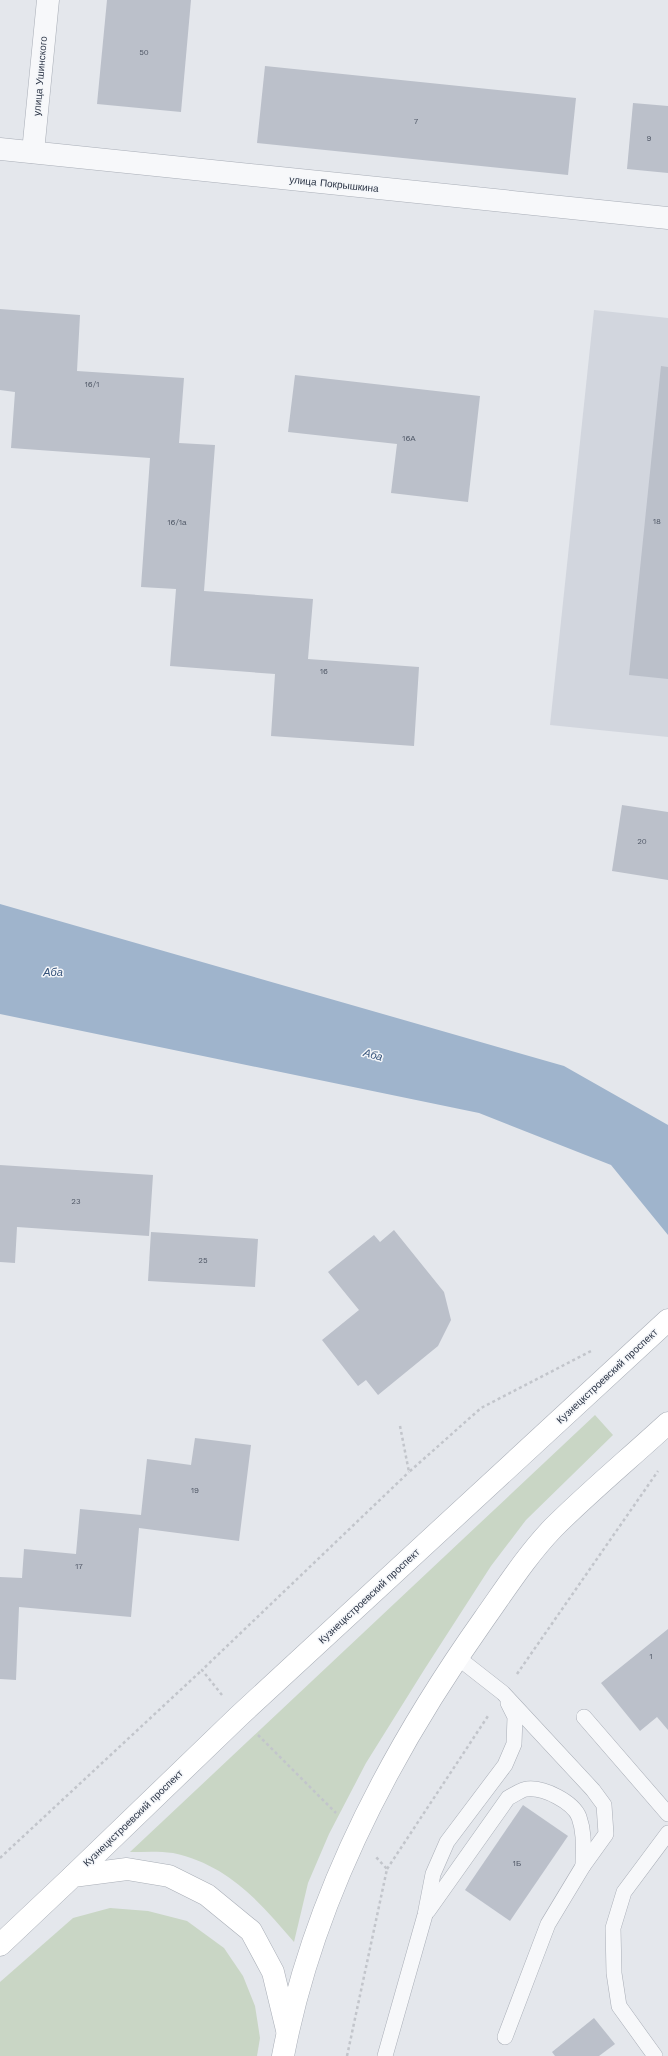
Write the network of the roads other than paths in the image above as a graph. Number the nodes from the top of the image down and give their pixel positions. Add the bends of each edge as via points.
1 (48, 0) edge
2 (0, 149) edge
3 (33, 152) junction
4 (668, 218) edge
5 (668, 1320) edge
6 (668, 1423) edge
7 (457, 1657) junction
8 (503, 1694) junction
9 (584, 1717) dead end
10 (668, 1814) edge
11 (668, 1833) edge
12 (583, 1866) junction
13 (73, 1876) junction
14 (426, 1915) junction
15 (0, 1945) edge
16 (288, 2031) junction
17 (505, 2037) dead end
18 (283, 2056) edge
19 (384, 2056) edge
20 (655, 2056) edge

1 - 3 street, улица Ушинского
2 - 3 street, улица Покрышкина
3 - 4 street, улица Покрышкина
5 - 13 main road, Кузнецкстроевский проспект via 240,1716
6 - 7 main road via 553,1529 527,1559
7 - 8 lane
7 - 16 main road via 395,1760 357,1834 319,1923
8 - 12 lane via 604,1805 606,1834
8 - 14 lane via 515,1717 514,1744 505,1765 447,1842 433,1874
9 - 10 lane
11 - 20 lane via 624,1892 613,1928 614,1973 619,2006
12 - 14 lane via 584,1838 578,1816 563,1800 546,1791 526,1788 508,1798
12 - 17 lane via 548,1924
13 - 15 main road, Кузнецкстроевский проспект
13 - 16 main road via 127,1869 169,1876 207,1895 251,1931 273,1972
14 - 19 lane
16 - 18 main road

